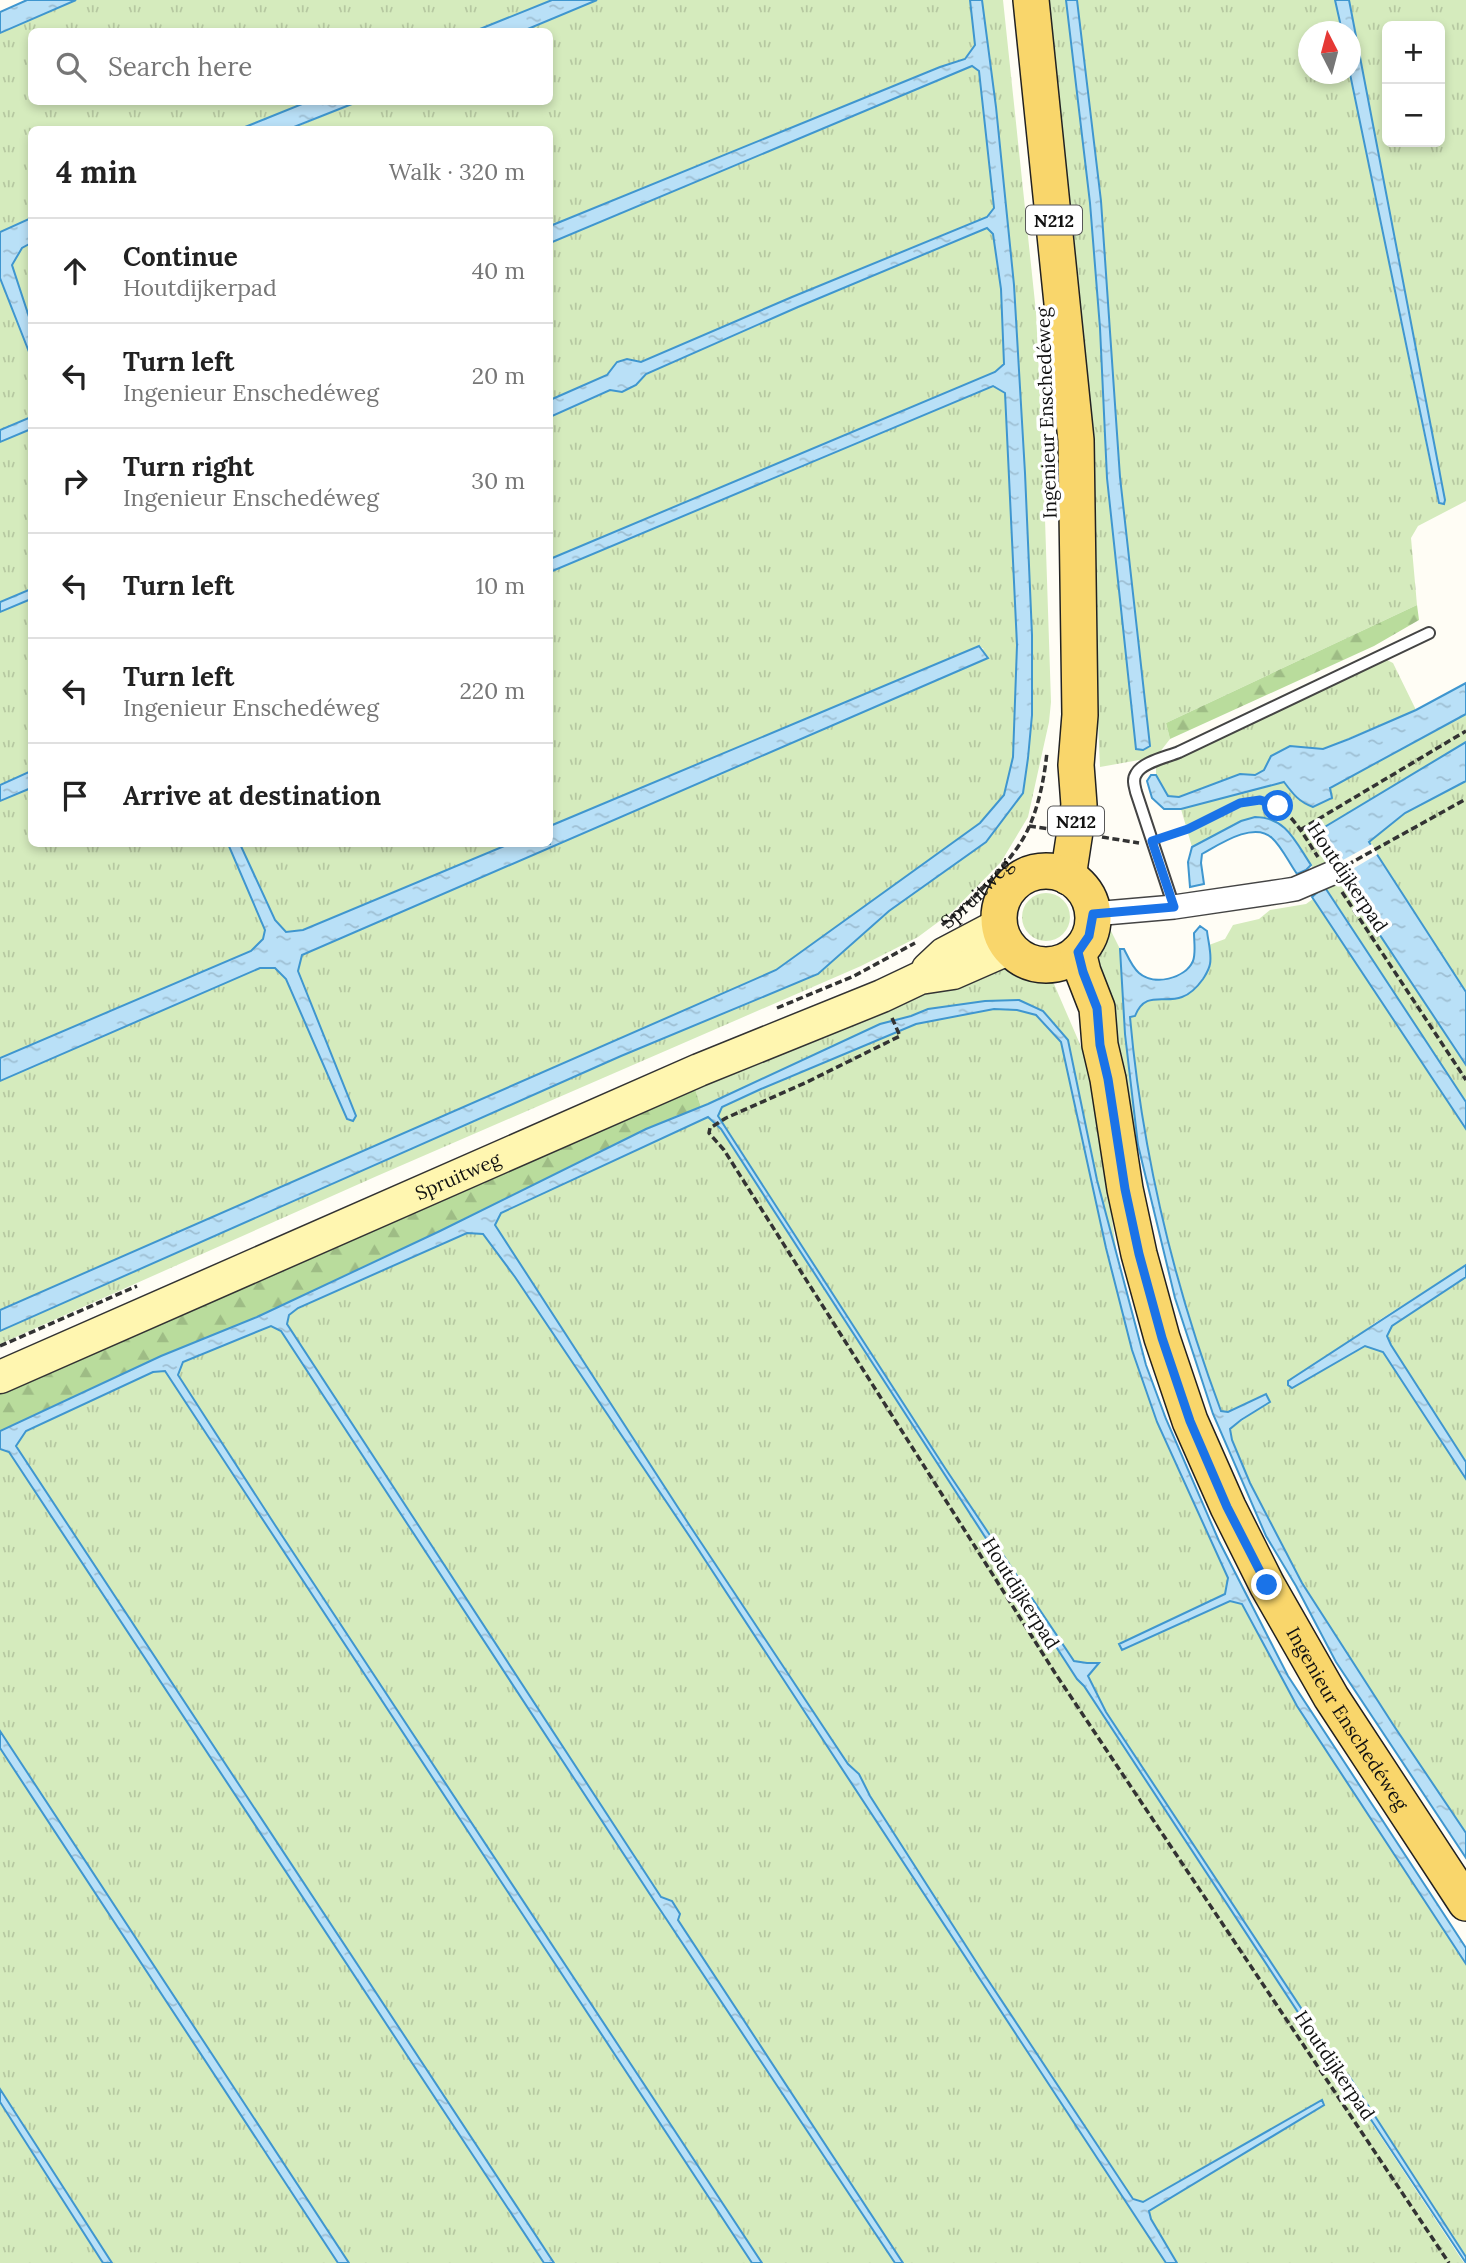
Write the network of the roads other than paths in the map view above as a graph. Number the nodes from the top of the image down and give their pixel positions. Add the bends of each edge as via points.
1 (1031, 0) edge
2 (1429, 633) dead end
3 (1338, 870) road end
4 (1056, 874) junction
5 (1174, 907) junction
6 (1093, 914) junction
7 (1005, 937) junction
8 (1065, 958) junction
9 (0, 1377) edge
10 (1466, 1903) edge

1 - 4 main road, Ingenieur Enschedéweg / N212 via 1076,440 1080,715 1062,756
2 - 5 lane via 1136,774 1134,782
3 - 5 street via 1295,889
4 - 6 main road via 1081,887
4 - 7 main road via 1030,874 1009,890 1002,901
5 - 6 street
6 - 8 main road via 1089,936
7 - 8 main road via 1017,955 1034,963
7 - 9 main road, Spruitweg via 953,972 920,978 699,1070
8 - 10 main road, Ingenieur Enschedéweg via 1083,972 1097,1008 1139,1254 1190,1421 1227,1507 1331,1697

